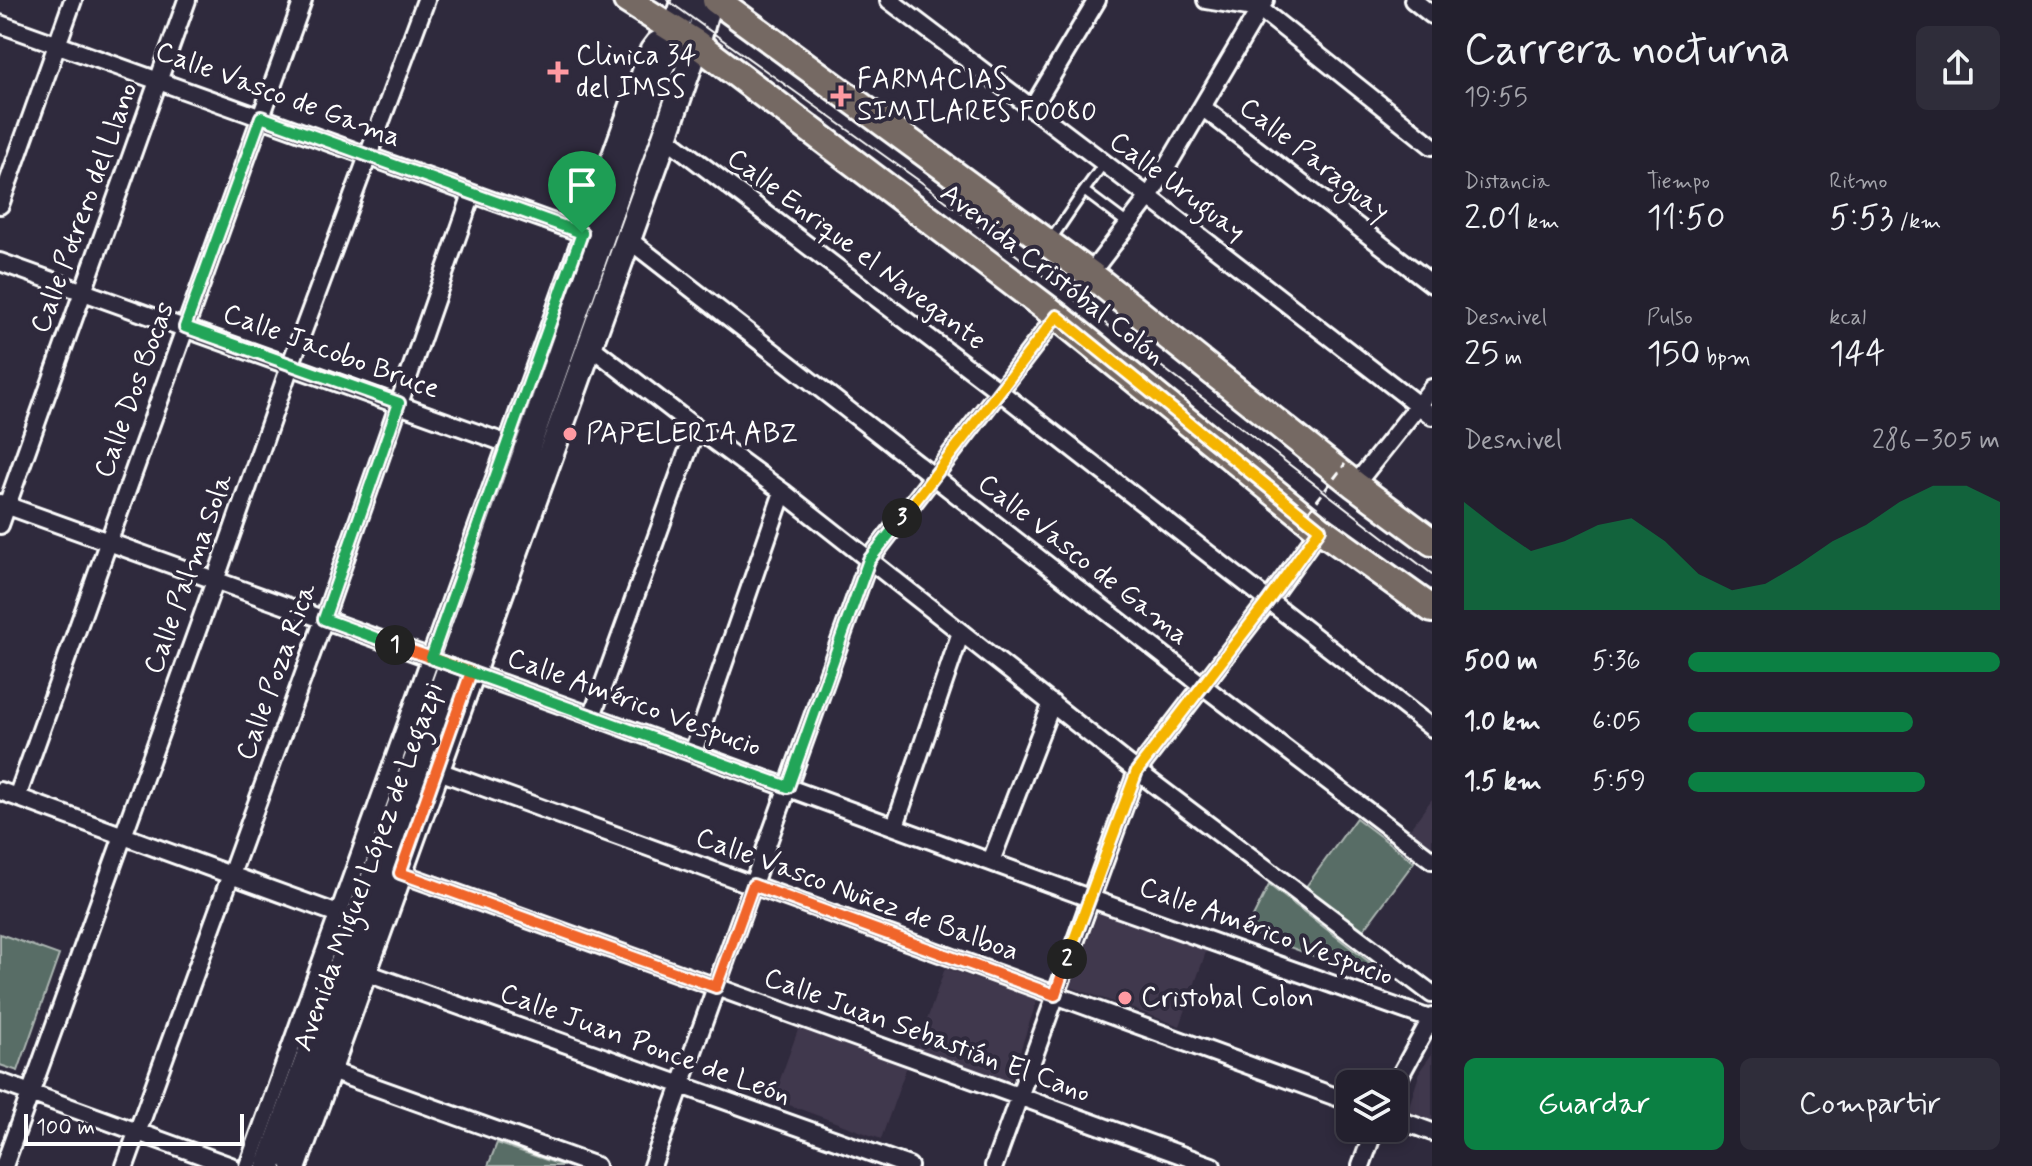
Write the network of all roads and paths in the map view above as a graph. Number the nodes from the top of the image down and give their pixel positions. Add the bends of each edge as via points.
1 (73, 0) edge
2 (187, 0) edge
3 (303, 0) edge
4 (426, 0) edge
5 (627, 0) edge
6 (685, 0) edge
7 (709, 0) edge
8 (716, 0) edge
9 (889, 0) edge
10 (1097, 0) edge
11 (1206, 0) edge
12 (1413, 0) edge
13 (1262, 5) edge
14 (1432, 15) edge
15 (0, 24) edge
16 (675, 29) junction
17 (56, 44) junction
18 (697, 44) junction
19 (159, 80) junction
20 (1202, 107) junction
21 (1032, 109) junction
22 (261, 117) junction
23 (665, 137) junction
24 (1432, 146) edge
25 (368, 155) junction
26 (1104, 163) junction
27 (1084, 191) junction
28 (472, 194) junction
29 (1149, 197) junction
30 (0, 205) edge
31 (1128, 224) junction
32 (582, 233) junction
33 (628, 239) junction
34 (1048, 244) junction
35 (0, 262) edge
36 (1090, 274) junction
37 (1432, 284) edge
38 (82, 293) junction
39 (1057, 316) junction
40 (185, 327) junction
41 (590, 346) junction
42 (290, 366) junction
43 (1432, 388) edge
44 (999, 391) junction
45 (399, 403) junction
46 (1417, 405) junction
47 (1432, 416) edge
48 (696, 428) junction
49 (508, 444) junction
50 (1350, 475) junction
51 (933, 477) junction
52 (783, 492) junction
53 (3, 505) edge
54 (0, 525) edge
55 (1310, 526) junction
56 (1432, 542) edge
57 (107, 543) junction
58 (869, 560) junction
59 (215, 581) junction
60 (1268, 601) junction
61 (1432, 609) edge
62 (324, 619) junction
63 (961, 632) junction
64 (451, 665) junction
65 (1203, 686) junction
66 (1052, 703) junction
67 (592, 716) junction
68 (1432, 728) edge
69 (693, 752) junction
70 (436, 770) junction
71 (1137, 771) junction
72 (788, 787) junction
73 (0, 791) edge
74 (17, 797) junction
75 (895, 826) junction
76 (123, 836) junction
77 (1432, 860) edge
78 (991, 861) junction
79 (400, 873) junction
80 (231, 875) junction
81 (753, 885) junction
82 (1089, 898) junction
83 (338, 914) junction
84 (364, 972) junction
85 (716, 987) junction
86 (1432, 994) edge
87 (1055, 995) junction
88 (1431, 1018) edge
89 (328, 1070) junction
90 (1403, 1070) edge
91 (0, 1082) edge
92 (681, 1085) junction
93 (30, 1092) junction
94 (1018, 1096) junction
95 (1336, 1097) edge
96 (1408, 1123) edge
97 (137, 1132) junction
98 (1432, 1132) edge
99 (1370, 1142) edge
100 (4, 1166) edge
101 (125, 1166) edge
102 (231, 1166) edge
103 (248, 1166) edge
104 (269, 1166) edge
105 (294, 1166) edge
106 (596, 1166) edge
107 (652, 1166) edge
108 (909, 1166) edge
109 (994, 1166) edge
110 (1212, 1166) edge
111 (1361, 1166) edge

1 - 17 street
2 - 19 street, Calle Potrero del Llano
3 - 22 street, Calle Dos Bocas
4 - 25 street, Calle Palma Sola
5 - 16 main road, Avenida Cristóbal Colón
6 - 16 main road, Avenida Miguel López de Legazpi
7 - 18 main road, Avenida Miguel López de Legazpi
8 - 34 main road, Avenida Cristóbal Colón
9 - 21 street, Calle Uruguay
10 - 21 street
11 - 13 street
12 - 14 street
13 - 20 street
13 - 24 street
15 - 17 street, Calle Vasco de Gama
16 - 18 main road, Avenida Cristóbal Colón
16 - 32 street, Avenida Miguel López de Legazpi via 649,49
16 - 64 main road, Avenida Miguel López de Legazpi
17 - 19 street, Calle Vasco de Gama
17 - 30 street
18 - 23 main road, Avenida Miguel López de Legazpi
18 - 39 main road, Avenida Cristóbal Colón
19 - 22 street, Calle Vasco de Gama
19 - 38 street, Calle Potrero del Llano
20 - 29 street
20 - 37 street, Calle Paraguay
21 - 26 street, Calle Uruguay
22 - 25 street, Calle Vasco de Gama
22 - 40 street, Calle Dos Bocas
23 - 33 main road, Avenida Miguel López de Legazpi
23 - 44 street, Calle Enrique el Navegante
25 - 28 street, Calle Vasco de Gama
25 - 42 street, Calle Palma Sola
26 - 27 lane
26 - 29 street, Calle Uruguay
27 - 31 lane
27 - 34 lane
28 - 32 street, Calle Vasco de Gama
28 - 45 street, Calle Poza Rica
29 - 31 street
29 - 46 street, Calle Uruguay
31 - 36 street
32 - 49 street, Avenida Miguel López de Legazpi
33 - 41 main road, Avenida Miguel López de Legazpi
33 - 51 street, Calle Vasco de Gama
34 - 36 main road, Avenida Cristóbal Colón
35 - 38 street, Calle Jacobo Bruce
36 - 50 main road, Avenida Cristóbal Colón
38 - 40 street, Calle Jacobo Bruce
38 - 53 street, Calle Potrero del Llano
39 - 44 street
39 - 55 main road, Avenida Cristóbal Colón
40 - 42 street, Calle Jacobo Bruce
40 - 57 street, Calle Dos Bocas
41 - 48 street
41 - 64 main road, Avenida Miguel López de Legazpi
42 - 45 street, Calle Jacobo Bruce
42 - 59 street, Calle Palma Sola
43 - 46 street
44 - 51 street
44 - 60 street, Calle Enrique el Navegante
45 - 49 street, Calle Jacobo Bruce
45 - 62 street, Calle Poza Rica
46 - 47 street, Calle Uruguay
46 - 50 street
48 - 52 street
48 - 67 street
49 - 64 street, Avenida Miguel López de Legazpi
50 - 55 path, bridge
50 - 56 main road, Avenida Cristóbal Colón
51 - 58 street
51 - 65 street, Calle Vasco de Gama
52 - 58 street
52 - 69 street
53 - 54 street, Calle Potrero del Llano
53 - 57 street, Calle Américo Vespucio
55 - 60 street
55 - 61 main road, Avenida Cristóbal Colón
57 - 59 street, Calle Américo Vespucio
57 - 74 street, Calle Dos Bocas
58 - 63 street
58 - 72 street
59 - 62 street, Calle Américo Vespucio
59 - 76 street, Calle Palma Sola
60 - 65 street
60 - 68 street, Calle Enrique el Navegante
62 - 64 street, Calle Américo Vespucio
62 - 80 street, Calle Poza Rica
63 - 66 street
63 - 75 street
64 - 67 street, Calle Américo Vespucio
64 - 70 main road, Avenida Miguel López de Legazpi
64 - 83 street, Avenida Miguel López de Legazpi
64 - 104 main road, Avenida Miguel López de Legazpi
65 - 71 street
65 - 77 street, Calle Vasco de Gama
66 - 71 street
66 - 78 street
67 - 69 street, Calle Américo Vespucio
69 - 72 street, Calle Américo Vespucio
70 - 79 main road, Avenida Miguel López de Legazpi
70 - 81 street, Calle Vasco Nuñez de Balboa
71 - 82 street
71 - 86 street
72 - 75 street, Calle Américo Vespucio
72 - 81 street
73 - 74 street
74 - 76 street
75 - 78 street, Calle Américo Vespucio
76 - 80 street
76 - 93 street, Calle Palma Sola
78 - 82 street, Calle Américo Vespucio
79 - 84 main road, Avenida Miguel López de Legazpi
79 - 85 street, Calle Juan Sebastián El Cano
80 - 83 street
80 - 97 street, Calle Poza Rica
81 - 85 street
81 - 87 street, Calle Vasco Nuñez de Balboa
82 - 87 street
82 - 88 street, Calle Américo Vespucio
83 - 103 street, Avenida Miguel López de Legazpi
84 - 89 main road, Avenida Miguel López de Legazpi
84 - 92 street, Calle Juan Ponce de León
85 - 92 street
85 - 94 street, Calle Juan Sebastián El Cano
87 - 94 street
87 - 95 street, Calle Vasco Nuñez de Balboa
88 - 90 street
89 - 105 main road, Avenida Miguel López de Legazpi
89 - 106 street
91 - 93 street
92 - 107 street
92 - 108 street, Calle Juan Ponce de León
93 - 97 street
93 - 100 street, Calle Palma Sola
94 - 109 street
94 - 110 street, Calle Juan Sebastián El Cano
96 - 98 street
97 - 101 street, Calle Poza Rica
97 - 102 street
99 - 111 street

